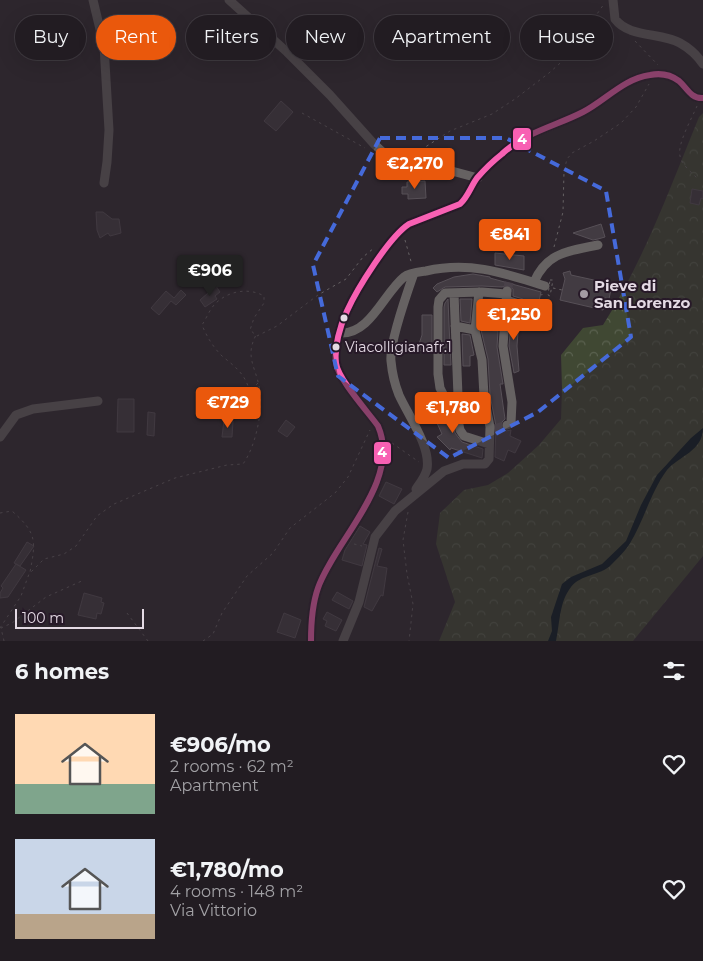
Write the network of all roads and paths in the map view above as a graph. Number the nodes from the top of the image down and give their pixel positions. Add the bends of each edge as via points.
1 (93, 0) edge
2 (228, 0) edge
3 (608, 0) edge
4 (613, 0) edge
5 (622, 26) junction
6 (703, 64) edge
7 (656, 74) junction
8 (702, 98) edge
9 (302, 113) dead end
10 (366, 149) dead end
11 (401, 163) junction
12 (478, 178) junction
13 (698, 178) dead end
14 (104, 183) dead end
15 (401, 229) junction
16 (598, 245) dead end
17 (375, 248) dead end
18 (550, 260) junction
19 (414, 273) junction
20 (534, 282) junction
21 (547, 286) junction
22 (562, 290) dead end
23 (480, 292) junction
24 (449, 293) junction
25 (506, 295) junction
26 (540, 308) dead end
27 (521, 312) dead end
28 (455, 326) junction
29 (476, 330) junction
30 (340, 333) junction
31 (256, 335) junction
32 (258, 383) junction
33 (98, 401) dead end
34 (455, 404) junction
35 (372, 417) junction
36 (507, 425) dead end
37 (382, 434) junction
38 (0, 437) edge
39 (489, 444) junction
40 (427, 468) junction
41 (411, 497) junction
42 (0, 512) edge
43 (343, 541) junction
44 (372, 549) junction
45 (30, 573) junction
46 (84, 580) dead end
47 (127, 613) dead end
48 (0, 628) edge
49 (4, 641) edge
50 (148, 641) edge
51 (203, 641) edge
52 (311, 641) edge
53 (343, 641) edge
54 (409, 641) edge

1 - 14 street via 104,46 109,130
2 - 11 street via 287,52 374,144 388,157
3 - 11 path via 567,57 549,73 492,114 450,131
4 - 5 street via 615,19
5 - 6 street via 681,43
5 - 7 path via 657,64
7 - 8 street via 679,81 688,92
7 - 12 street via 636,78 584,112 525,137
7 - 18 path via 636,107 621,123 567,159 563,212
8 - 13 path via 680,145 679,155
9 - 10 path
11 - 12 street
12 - 15 street via 460,204
15 - 19 path
15 - 30 street via 351,303
16 - 18 street via 564,252
17 - 31 path via 363,257 346,279 318,295 277,326
18 - 20 street
19 - 20 street via 469,266
19 - 30 street via 404,277 375,314 362,325
19 - 40 street via 391,360 398,393 421,439
20 - 21 street
21 - 22 path
21 - 26 path
23 - 24 street
23 - 25 street
23 - 29 street
24 - 28 street
24 - 34 street via 439,300 438,307 438,374 443,394
25 - 27 street via 519,304
25 - 36 street via 503,346 512,402 510,423
28 - 29 street
28 - 34 street via 458,396
29 - 39 street via 484,396 492,429
30 - 35 street via 338,372
31 - 32 path via 250,353
31 - 32 path via 250,330 264,303 264,296 258,292 235,291 215,304 202,326 221,355 235,366 248,386 253,388
32 - 45 path via 262,403 250,455 243,464 175,478 114,504 97,516 76,546 64,554 44,559
33 - 38 street via 33,409 16,415
34 - 39 street via 464,436
35 - 37 street
35 - 51 path via 372,427 348,477 336,492 290,528 273,553 247,576 222,613 213,634
37 - 40 path
37 - 43 street via 384,442 376,485
39 - 41 street via 489,459 485,464 463,464 444,471
40 - 41 street
41 - 44 street via 394,511 375,537
41 - 54 path via 404,540 413,604
42 - 45 path via 12,511 33,535
43 - 44 path
43 - 52 street via 318,588
44 - 53 street via 359,602
45 - 48 path via 21,596
46 - 48 path via 46,597 12,624
47 - 50 path
48 - 49 path

